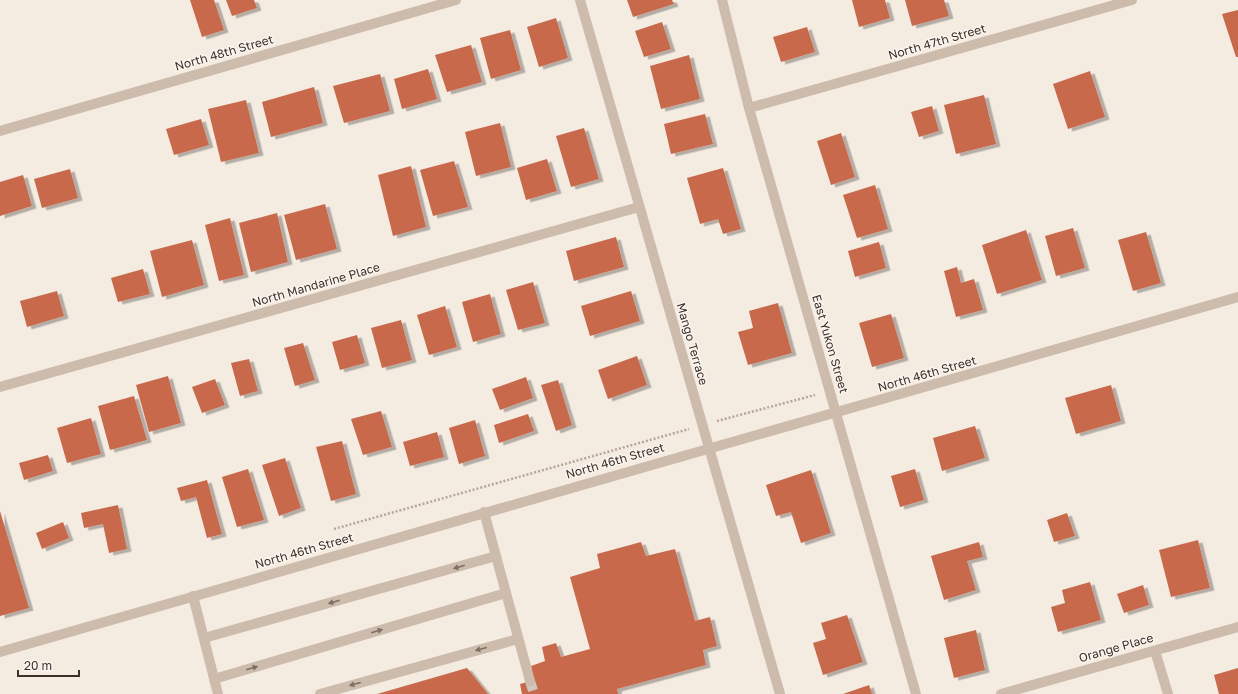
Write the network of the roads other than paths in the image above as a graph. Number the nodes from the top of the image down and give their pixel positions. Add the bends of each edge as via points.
1 (456, 0) edge
2 (580, 0) edge
3 (722, 0) edge
4 (1132, 0) edge
5 (749, 108) junction
6 (0, 131) edge
7 (639, 207) junction
8 (1238, 297) edge
9 (0, 388) edge
10 (836, 413) junction
11 (709, 448) junction
12 (484, 512) junction
13 (496, 556) junction
14 (506, 593) junction
15 (193, 596) junction
16 (1238, 627) edge
17 (204, 638) junction
18 (518, 639) junction
19 (1155, 650) junction
20 (0, 652) edge
21 (214, 679) junction
22 (530, 681) tunnel mouth
23 (218, 694) edge
24 (320, 694) edge
25 (778, 694) edge
26 (916, 694) edge
27 (1001, 694) edge
28 (1168, 694) edge

1 - 6 street, North 48th Street
2 - 7 street, Mango Terrace
3 - 5 street, East Yukon Street
4 - 5 street, North 47th Street
5 - 10 street, East Yukon Street
7 - 9 street, North Mandarine Place
7 - 11 street, Mango Terrace
8 - 10 street, North 46th Street
10 - 11 street, North 46th Street
10 - 26 street, East Yukon Street
11 - 12 street, North 46th Street
11 - 25 street, Mango Terrace
12 - 13 street
12 - 15 street, North 46th Street
13 - 14 street
13 -> 17 street
14 - 18 street
21 -> 14 street
15 - 17 street
15 - 20 street, North 46th Street
16 - 19 street, Orange Place
17 - 21 street
18 - 22 street
18 -> 24 street
19 - 27 street, Orange Place
19 - 28 street
21 - 23 street

